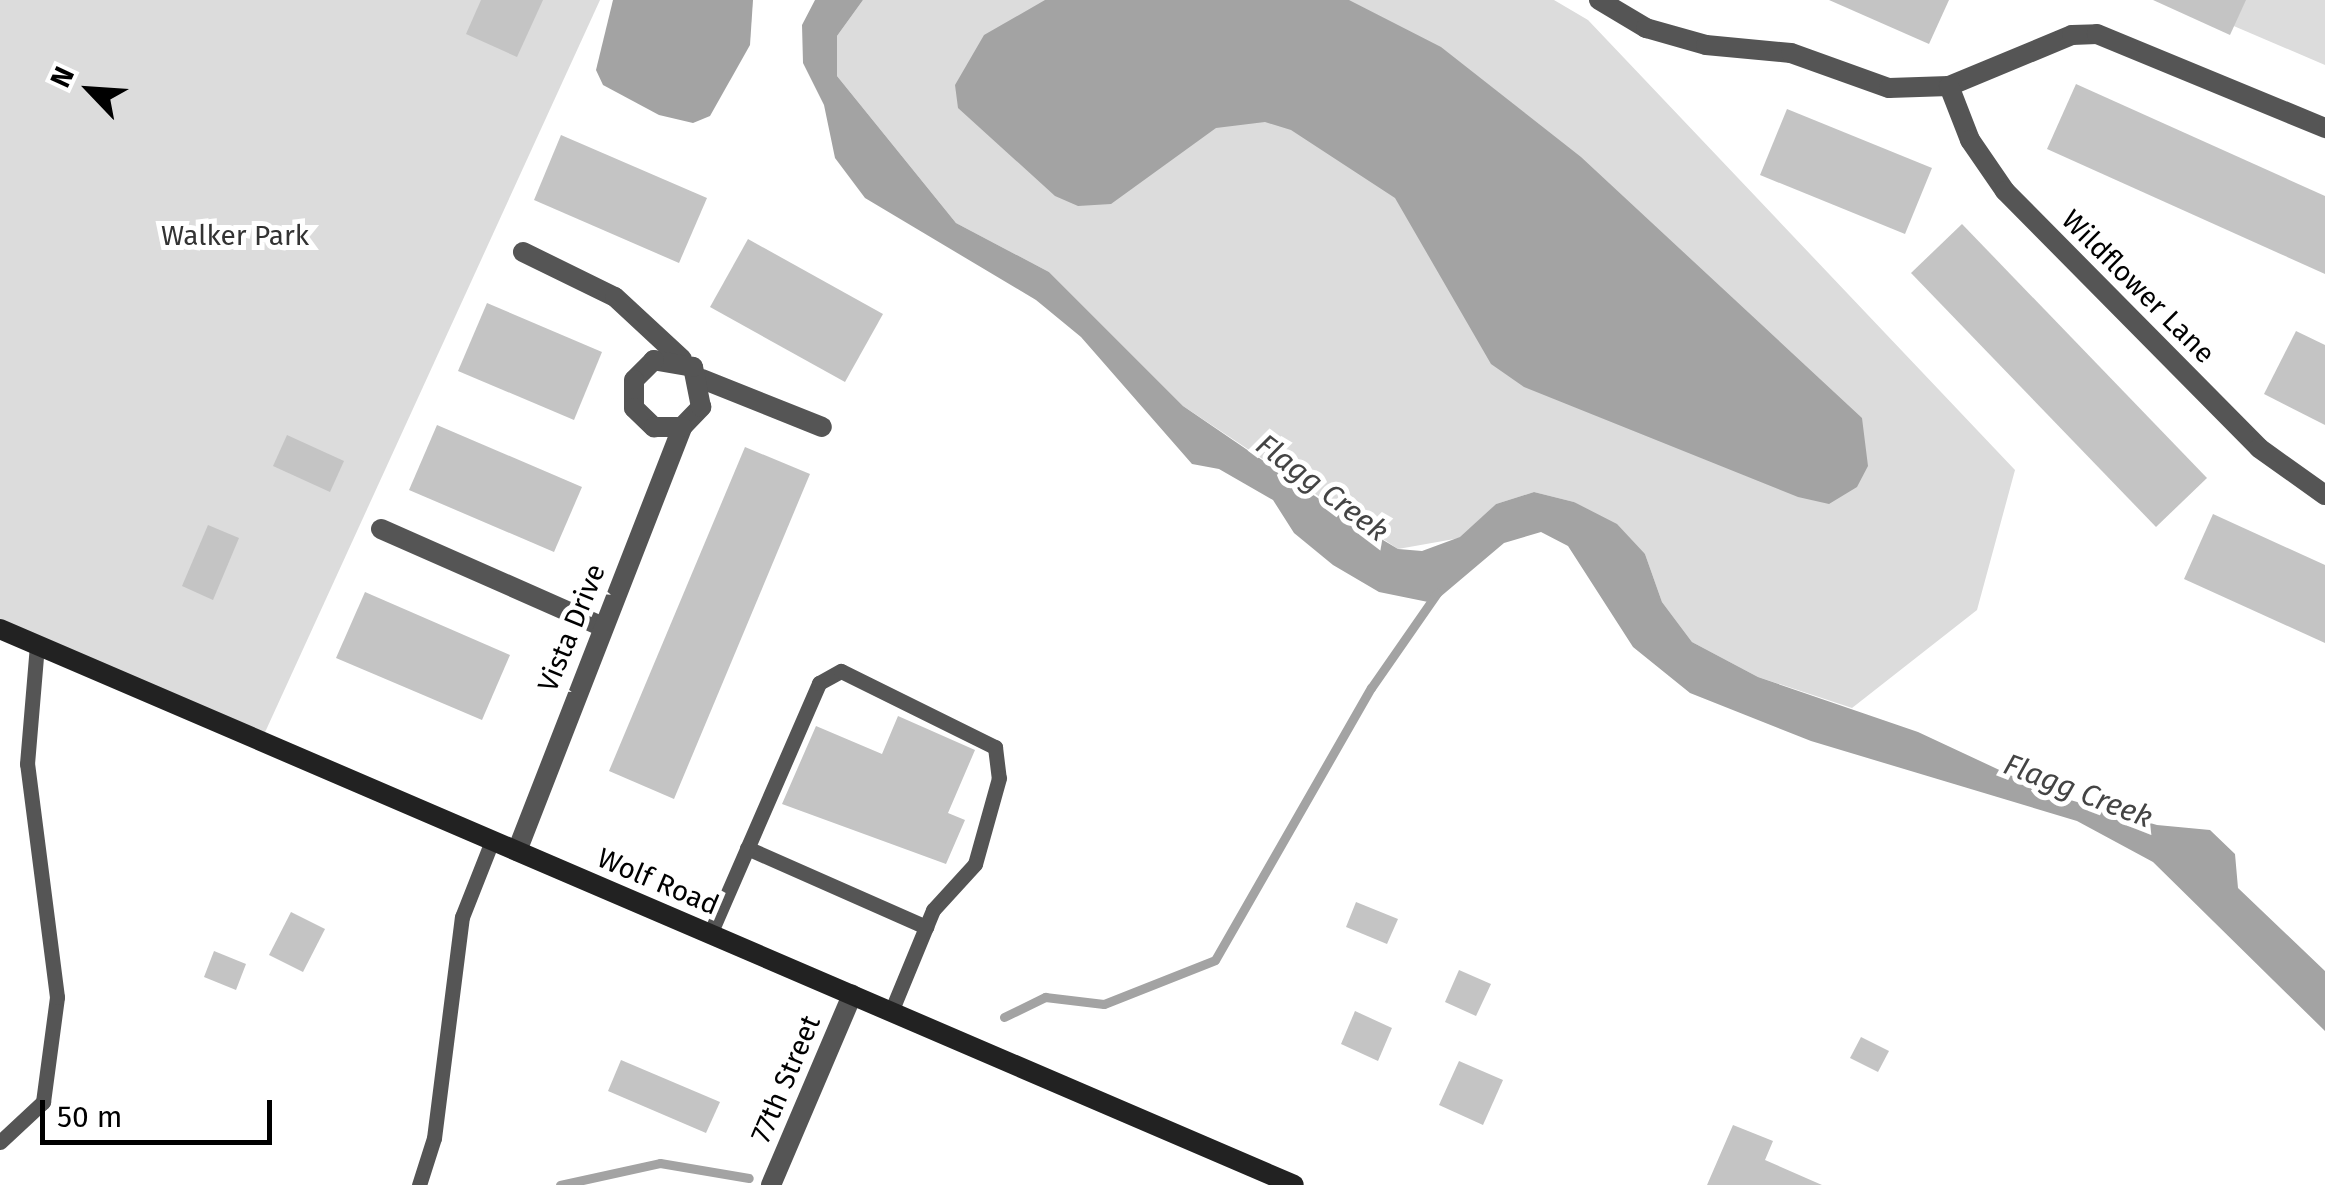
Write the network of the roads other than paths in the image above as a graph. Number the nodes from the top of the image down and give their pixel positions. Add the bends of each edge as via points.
1 (1600, 0) edge
2 (1949, 86) junction
3 (2325, 128) edge
4 (523, 252) dead end
5 (682, 360) junction
6 (702, 380) junction
7 (682, 427) junction
8 (822, 427) dead end
9 (2325, 495) edge
10 (381, 529) dead end
11 (603, 627) junction
12 (0, 629) edge
13 (37, 645) junction
14 (492, 840) junction
15 (748, 848) junction
16 (517, 851) junction
17 (926, 927) junction
18 (710, 934) junction
19 (852, 995) junction
20 (890, 1012) junction
21 (0, 1142) edge
22 (419, 1185) edge
23 (771, 1185) edge
24 (1294, 1185) edge

1 - 2 street via 1646,28 1706,45 1790,53 1889,88
2 - 3 street via 2061,38 2097,34
2 - 9 street, Wildflower Lane via 1970,140 2005,191 2258,448
4 - 5 street via 615,298
5 - 6 street
5 - 7 street via 654,360 632,394 642,420
6 - 7 street, Vista Drive via 701,407
6 - 8 street
7 - 11 street, Vista Drive
10 - 11 street
11 - 16 street, Vista Drive
12 - 13 street, Wolf Road
13 - 14 street, Wolf Road
13 - 21 lane via 26,764 57,998 43,1102
14 - 16 street, Wolf Road
14 - 22 lane via 462,917 434,1138
15 - 17 lane
15 - 17 lane via 819,684 841,670 995,747 998,778 974,864
15 - 18 lane
16 - 18 street, Wolf Road
17 - 20 lane
18 - 19 street, Wolf Road
19 - 20 street, Wolf Road
19 - 23 street, 77th Street
20 - 24 street, Wolf Road

